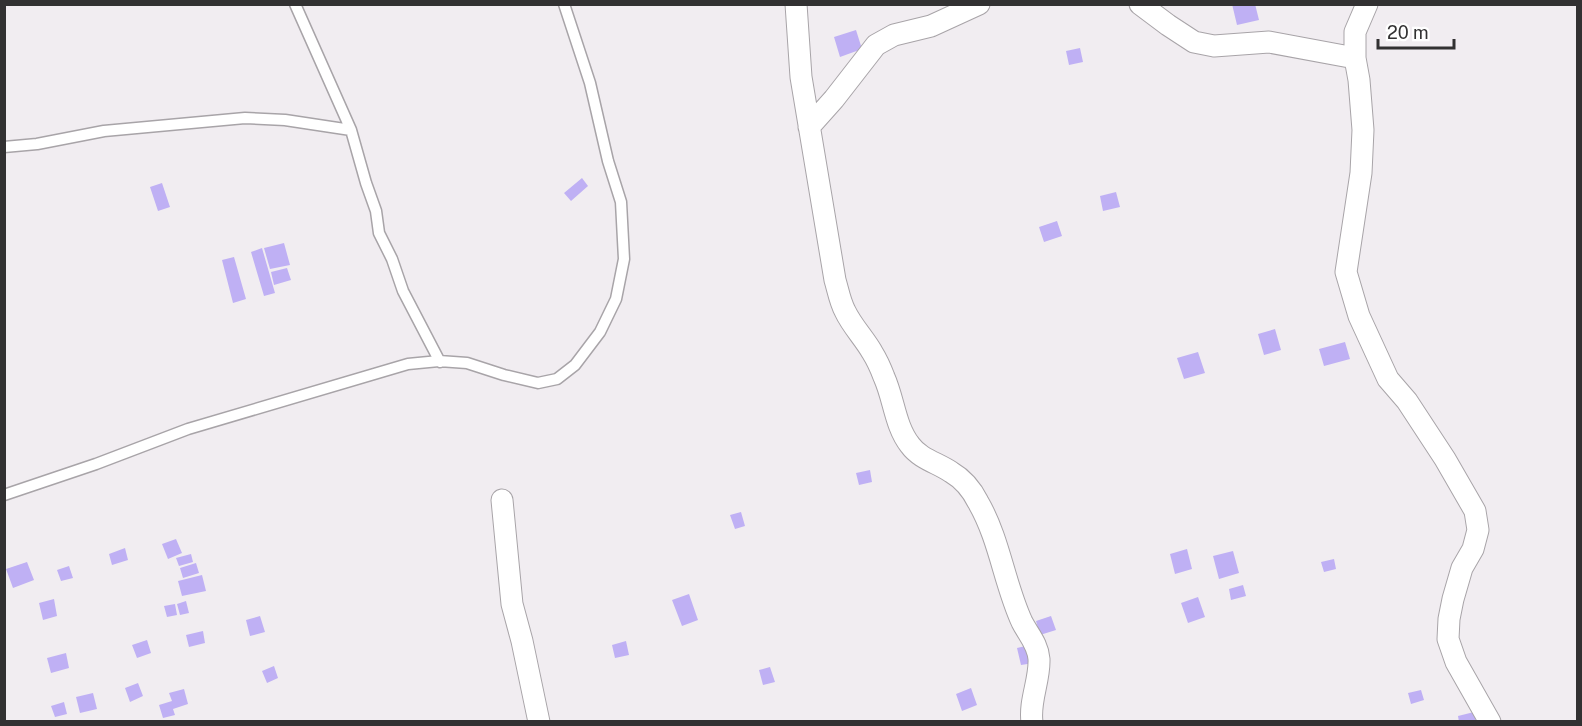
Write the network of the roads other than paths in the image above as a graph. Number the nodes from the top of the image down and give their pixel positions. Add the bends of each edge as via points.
1 (296, 4) edge
2 (564, 4) edge
3 (796, 4) edge
4 (979, 4) edge
5 (1140, 4) edge
6 (1367, 4) edge
7 (1355, 58) junction
8 (809, 127) junction
9 (351, 130) junction
10 (4, 147) edge
11 (440, 362) junction
12 (4, 495) edge
13 (502, 500) dead end
14 (539, 722) edge
15 (1032, 722) edge
16 (1490, 722) edge

1 - 9 lane
2 - 11 lane via 590,83 621,202 624,259 616,299 600,332 575,365 557,379 538,383 467,363
3 - 8 street
4 - 8 street via 876,45
5 - 7 street via 1194,42 1214,46 1269,42
6 - 7 street via 1355,32
7 - 16 street via 1363,130 1362,173 1346,272 1359,316 1388,379 1407,401 1475,511 1478,530 1453,599 1448,639 1456,662
8 - 15 street via 844,310 877,361 900,429 910,446 967,485 987,519 1022,623 1039,656
9 - 10 lane via 245,118 104,131
9 - 11 lane via 379,233 403,291
11 - 12 lane via 408,364 188,429
13 - 14 street via 512,604

